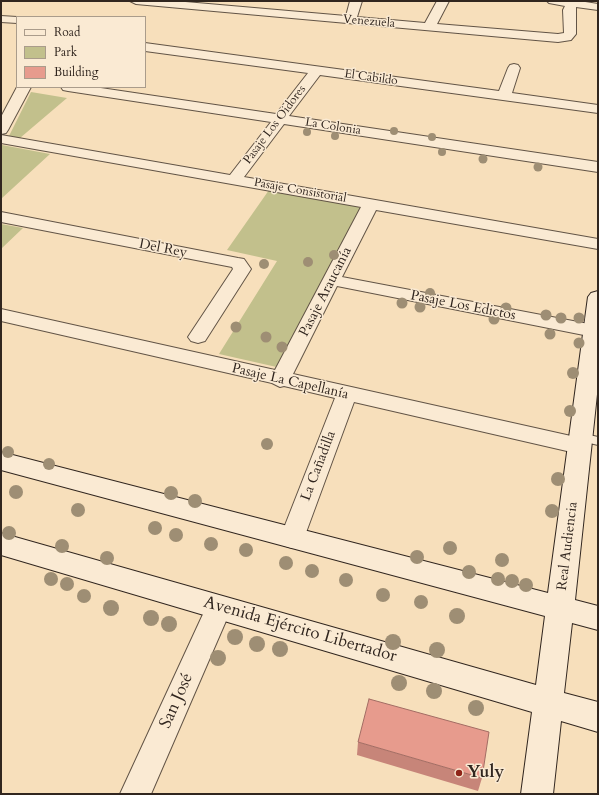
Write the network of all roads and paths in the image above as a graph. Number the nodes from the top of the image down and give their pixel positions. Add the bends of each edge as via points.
1 (136, 1) edge
2 (356, 1) edge
3 (443, 1) edge
4 (553, 1) edge
5 (572, 2) edge
6 (267, 7) edge
7 (598, 7) edge
8 (1, 19) edge
9 (16, 20) edge
10 (350, 20) junction
11 (429, 27) junction
12 (146, 47) edge
13 (514, 68) dead end
14 (316, 71) junction
15 (23, 88) edge
16 (75, 88) edge
17 (504, 96) junction
18 (598, 109) edge
19 (280, 119) junction
20 (1, 130) edge
21 (1, 139) edge
22 (598, 167) edge
23 (234, 180) junction
24 (371, 204) junction
25 (1, 217) edge
26 (598, 244) edge
27 (332, 280) junction
28 (597, 311) edge
29 (1, 315) edge
30 (198, 337) dead end
31 (280, 380) junction
32 (346, 394) junction
33 (586, 441) edge
34 (1, 461) edge
35 (292, 538) junction
36 (1, 544) edge
37 (219, 607) junction
38 (560, 608) junction
39 (598, 618) edge
40 (548, 702) junction
41 (598, 717) edge
42 (135, 794) edge
43 (537, 794) edge

1 - 6 street, Venezuela
2 - 10 street
3 - 11 street
4 - 5 street
5 - 7 street
5 - 11 street, Venezuela via 570,34 563,38
6 - 10 street, Venezuela
8 - 9 street
10 - 11 street, Venezuela
12 - 14 street, El Cabildo
13 - 17 street
14 - 17 street, El Cabildo
14 - 19 street, Pasaje Los Oidores
15 - 20 street
16 - 19 street, La Colonia
17 - 18 street, El Cabildo
19 - 22 street, La Colonia
19 - 23 street, Pasaje Los Oidores
21 - 23 street, Pasaje Consistorial
23 - 24 street, Pasaje Consistorial
24 - 26 street, Pasaje Consistorial
24 - 27 street, Pasaje Araucanía
25 - 30 street, Del Rey via 238,263 242,268
27 - 28 street, Pasaje Los Edictos
27 - 31 street, Pasaje Araucanía
28 - 33 street, Real Audiencia
29 - 31 street, Pasaje La Capellanía
31 - 32 street, Pasaje La Capellanía
32 - 33 street, Pasaje La Capellanía
32 - 35 street, La Cañadilla
33 - 38 street, Real Audiencia
34 - 35 street
35 - 38 street
36 - 37 street, Avenida Ejército Libertador
37 - 40 street, Avenida Ejército Libertador
37 - 42 street, San José
38 - 39 street
38 - 40 street, Real Audiencia
40 - 41 street, Avenida Ejército Libertador
40 - 43 street, Real Audiencia

